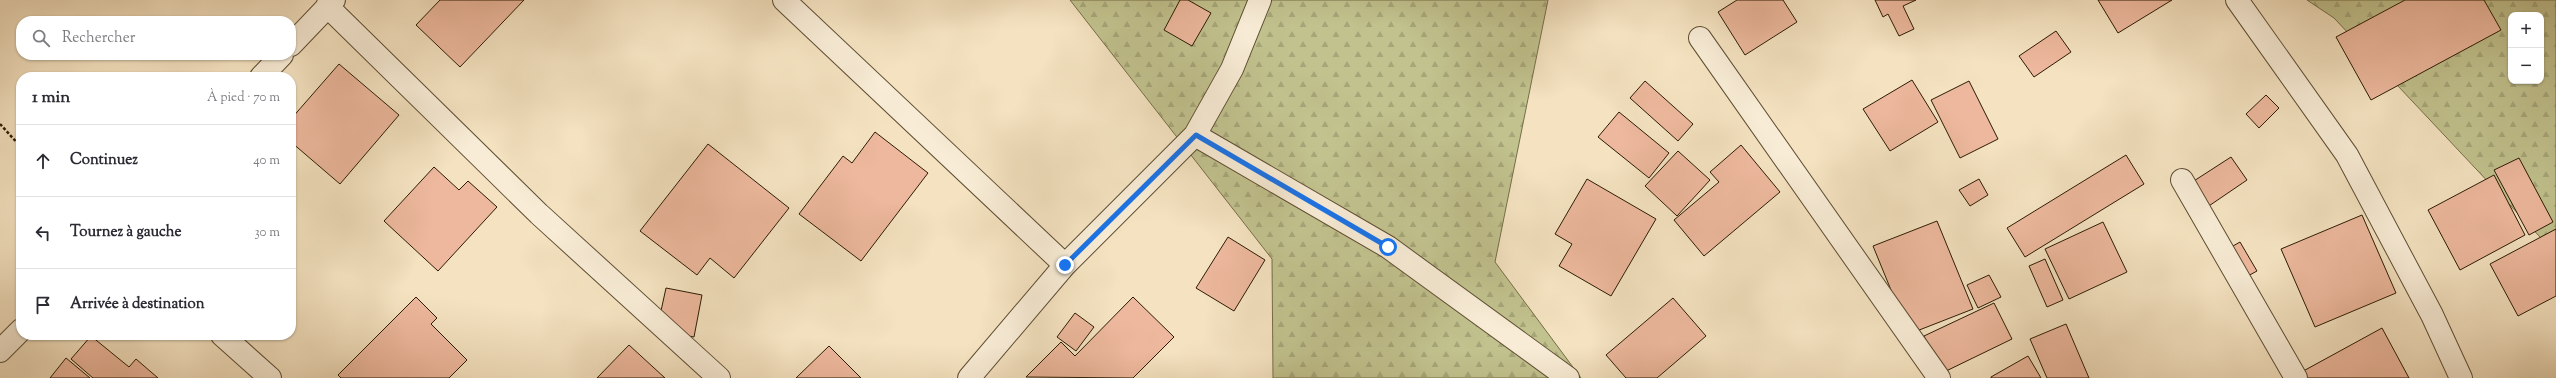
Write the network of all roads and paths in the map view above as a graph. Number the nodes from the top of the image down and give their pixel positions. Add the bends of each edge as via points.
1 (784, 0) edge
2 (1260, 0) edge
3 (2237, 0) edge
4 (330, 3) edge
5 (1700, 38) dead end
6 (296, 40) edge
7 (277, 60) edge
8 (267, 72) edge
9 (0, 124) edge
10 (1196, 135) junction
11 (16, 142) edge
12 (2182, 180) dead end
13 (1065, 265) junction
14 (16, 335) edge
15 (228, 340) edge
16 (0, 351) edge
17 (270, 378) edge
18 (719, 378) edge
19 (969, 378) edge
20 (1568, 378) edge
21 (1939, 378) edge
22 (2296, 378) edge
23 (2461, 378) edge

1 - 13 street
2 - 10 street via 1232,69
3 - 23 street via 2347,154 2432,315
4 - 6 street
4 - 18 street via 539,214
5 - 21 street
7 - 8 street
9 - 11 path
10 - 13 street
10 - 20 street via 1388,247
12 - 22 street
13 - 19 street
14 - 16 street
15 - 17 street

